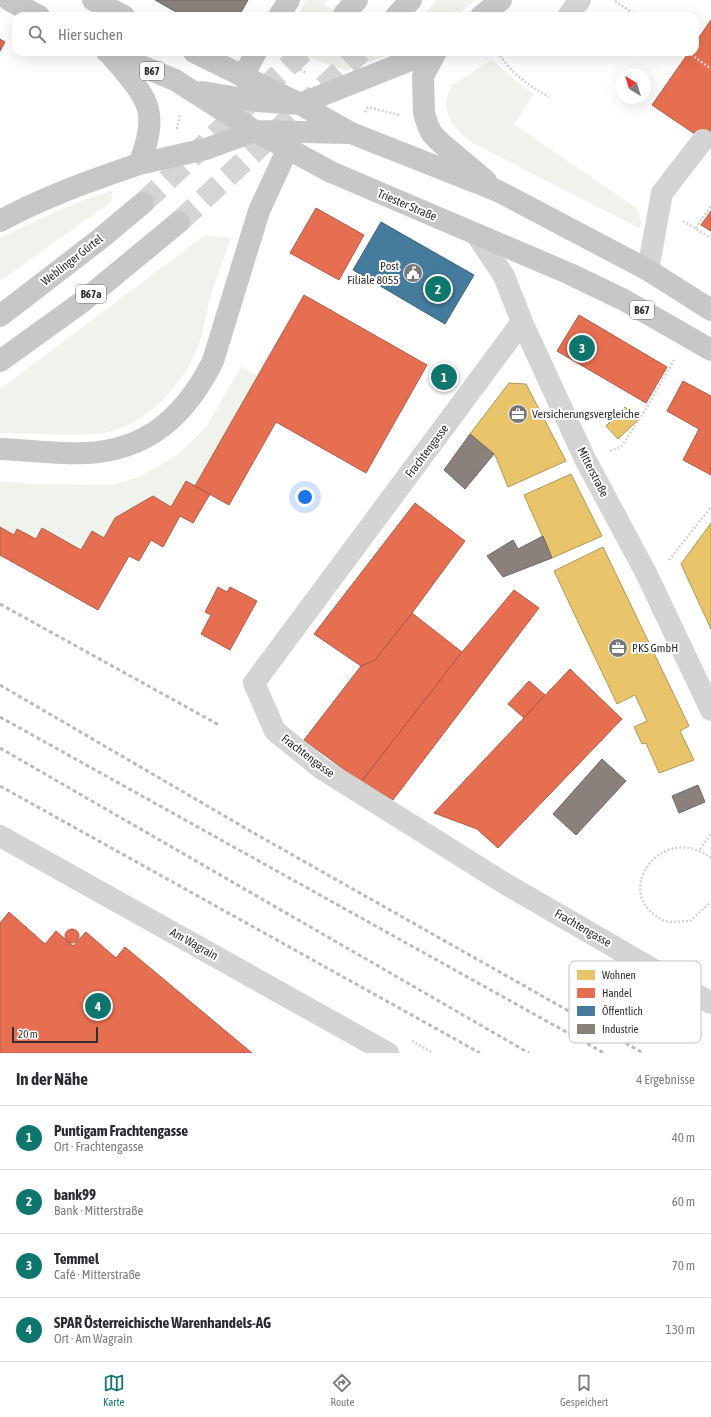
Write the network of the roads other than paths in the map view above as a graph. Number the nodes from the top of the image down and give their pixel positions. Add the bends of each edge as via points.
1 (9, 0) edge
2 (94, 0) edge
3 (289, 0) edge
4 (411, 0) edge
5 (501, 0) edge
6 (580, 0) edge
7 (32, 12) edge
8 (116, 12) edge
9 (282, 12) edge
10 (400, 12) edge
11 (486, 12) edge
12 (571, 12) edge
13 (110, 56) edge
14 (115, 56) edge
15 (202, 56) edge
16 (254, 56) edge
17 (420, 56) edge
18 (434, 56) edge
19 (243, 77) junction
20 (192, 90) junction
21 (257, 101) junction
22 (300, 104) junction
23 (355, 126) junction
24 (264, 131) junction
25 (702, 140) dead end
26 (288, 148) junction
27 (139, 164) junction
28 (498, 191) junction
29 (143, 203) tunnel mouth
30 (0, 221) edge
31 (179, 222) tunnel mouth
32 (476, 234) junction
33 (648, 270) junction
34 (711, 310) edge
35 (0, 316) edge
36 (522, 322) junction
37 (711, 350) edge
38 (0, 362) edge
39 (0, 449) edge
40 (711, 710) edge
41 (0, 836) edge
42 (639, 961) edge
43 (701, 997) edge
44 (711, 1003) edge
45 (388, 1053) edge

1 - 7 main road
2 - 8 main road
3 - 9 main road
4 - 10 main road
5 - 11 main road
6 - 12 street
13 - 27 main road via 140,92 148,106 151,124
14 - 20 main road, Triester Straße / B67 via 175,80
15 - 19 main road
16 - 19 main road
17 - 22 main road
18 - 28 main road via 423,76 424,112 428,126 441,143
19 - 21 main road
19 - 22 main road
20 - 21 main road
20 - 24 main road, Triester Straße / B67
21 - 22 main road
21 - 24 main road
22 - 23 main road
23 - 24 main road
23 - 28 main road
24 - 26 main road, Triester Straße / B67
24 - 27 main road via 206,149
25 - 33 street via 662,193
26 - 32 main road, Triester Straße / B67 via 331,172
26 - 39 main road via 259,211 213,361 187,404 166,425 142,440 117,449 64,453
27 - 30 main road via 78,185 23,208
28 - 33 main road
29 - 35 main road, Weblinger Gürtel
31 - 38 main road, B67a via 82,302
32 - 36 street, Mitterstraße via 504,276
32 - 37 main road, Triester Straße / B67 via 624,300
33 - 34 main road
36 - 40 street, Mitterstraße via 586,459 651,582
36 - 42 street, Frachtengasse via 254,683 275,731 322,769 504,883
41 - 45 street, Am Wagrain
43 - 44 street, Frachtengasse

